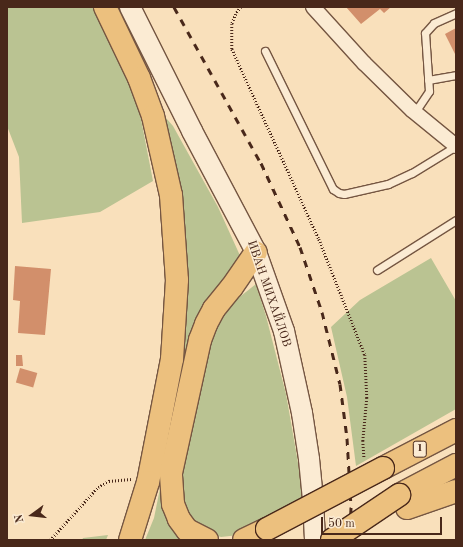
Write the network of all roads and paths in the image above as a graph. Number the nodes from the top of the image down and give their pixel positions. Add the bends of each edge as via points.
1 (105, 7) edge
2 (113, 7) edge
3 (130, 7) edge
4 (241, 7) edge
5 (313, 7) edge
6 (456, 13) edge
7 (264, 51) dead end
8 (456, 76) edge
9 (428, 80) junction
10 (415, 112) junction
11 (192, 131) junction
12 (454, 141) edge
13 (456, 220) edge
14 (256, 252) junction
15 (377, 270) dead end
16 (456, 430) edge
17 (364, 458) dead end
18 (456, 465) edge
19 (148, 482) junction
20 (456, 491) edge
21 (403, 502) junction
22 (270, 536) edge
23 (50, 540) edge
24 (130, 540) edge
25 (207, 540) edge
26 (244, 540) edge
27 (315, 540) edge
28 (332, 540) edge
29 (344, 540) edge

1 - 19 main road via 139,78 153,116 171,194 175,230 177,280 172,358
2 - 11 main road, ИВАН МИХАЙЛОВ
3 - 11 main road, ИВАН МИХАЙЛОВ
4 - 17 path via 232,24 232,49 321,245 365,355 367,398
5 - 10 street via 364,63
6 - 9 lane via 434,23 426,32
7 - 12 lane via 334,190 339,193 388,184 412,173
8 - 9 lane
9 - 10 lane via 428,95
10 - 12 street
11 - 14 main road, ИВАН МИХАЙЛОВ
13 - 15 lane
14 - 25 main road via 214,309 202,335 171,473 173,504 179,519 187,530
14 - 27 main road, ИВАН МИХАЙЛОВ via 284,331 294,372 309,459
16 - 22 main road, 1, bridge via 383,468
18 - 21 main road
19 - 23 path via 130,479 109,481 98,487
19 - 24 main road
20 - 21 main road
21 - 28 main road, bridge
21 - 29 main road
22 - 26 main road

